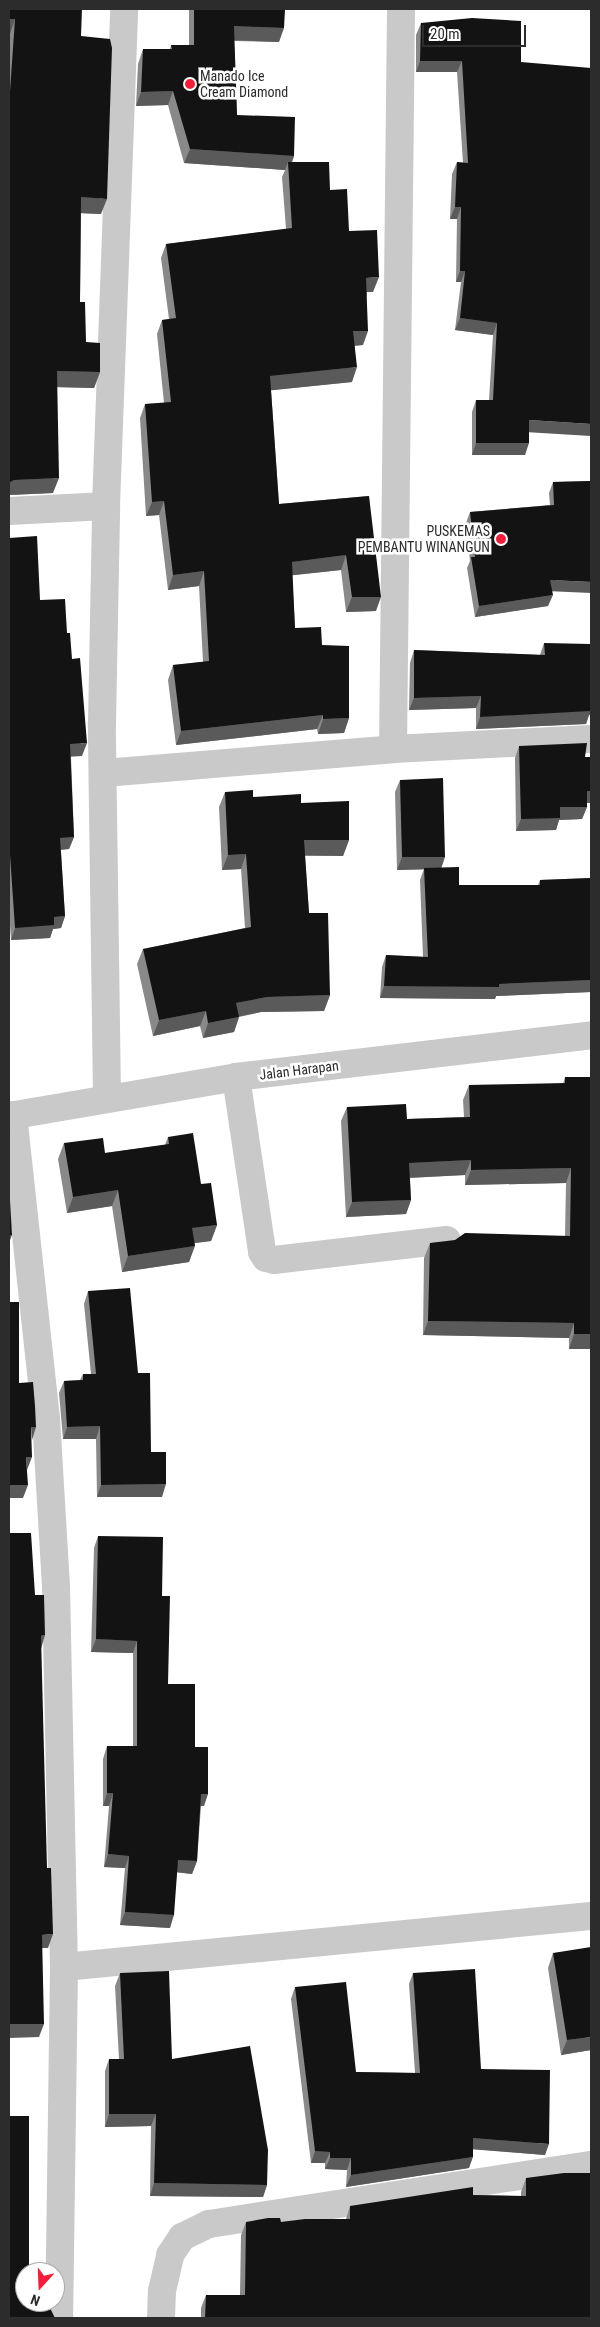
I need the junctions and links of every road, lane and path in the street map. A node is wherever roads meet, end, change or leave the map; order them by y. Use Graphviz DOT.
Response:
graph roads {
  1 [pos="124,9"];
  2 [pos="401,9"];
  3 [pos="106,506"];
  4 [pos="9,511"];
  5 [pos="591,739"];
  6 [pos="393,749"];
  7 [pos="104,773"];
  8 [pos="591,1035"];
  9 [pos="236,1077"];
  10 [pos="107,1097"];
  11 [pos="11,1115"];
  12 [pos="447,1240"];
  13 [pos="591,1916"];
  14 [pos="64,1967"];
  15 [pos="591,2165"];
  16 [pos="59,2318"];
  17 [pos="161,2318"];
  1 -- 3 [label="street"];
  2 -- 6 [label="street"];
  3 -- 4 [label="street"];
  3 -- 7 [label="street"];
  5 -- 6 [label="street"];
  6 -- 7 [label="street"];
  7 -- 10 [label="street"];
  8 -- 9 [label="street, Jalan Harapan"];
  9 -- 10 [label="street, Jalan Harapan"];
  9 -- 12 [label="street"];
  10 -- 11 [label="street, Jalan Harapan"];
  11 -- 14 [label="street"];
  13 -- 14 [label="street"];
  14 -- 16 [label="street"];
  15 -- 17 [label="street"];
}
